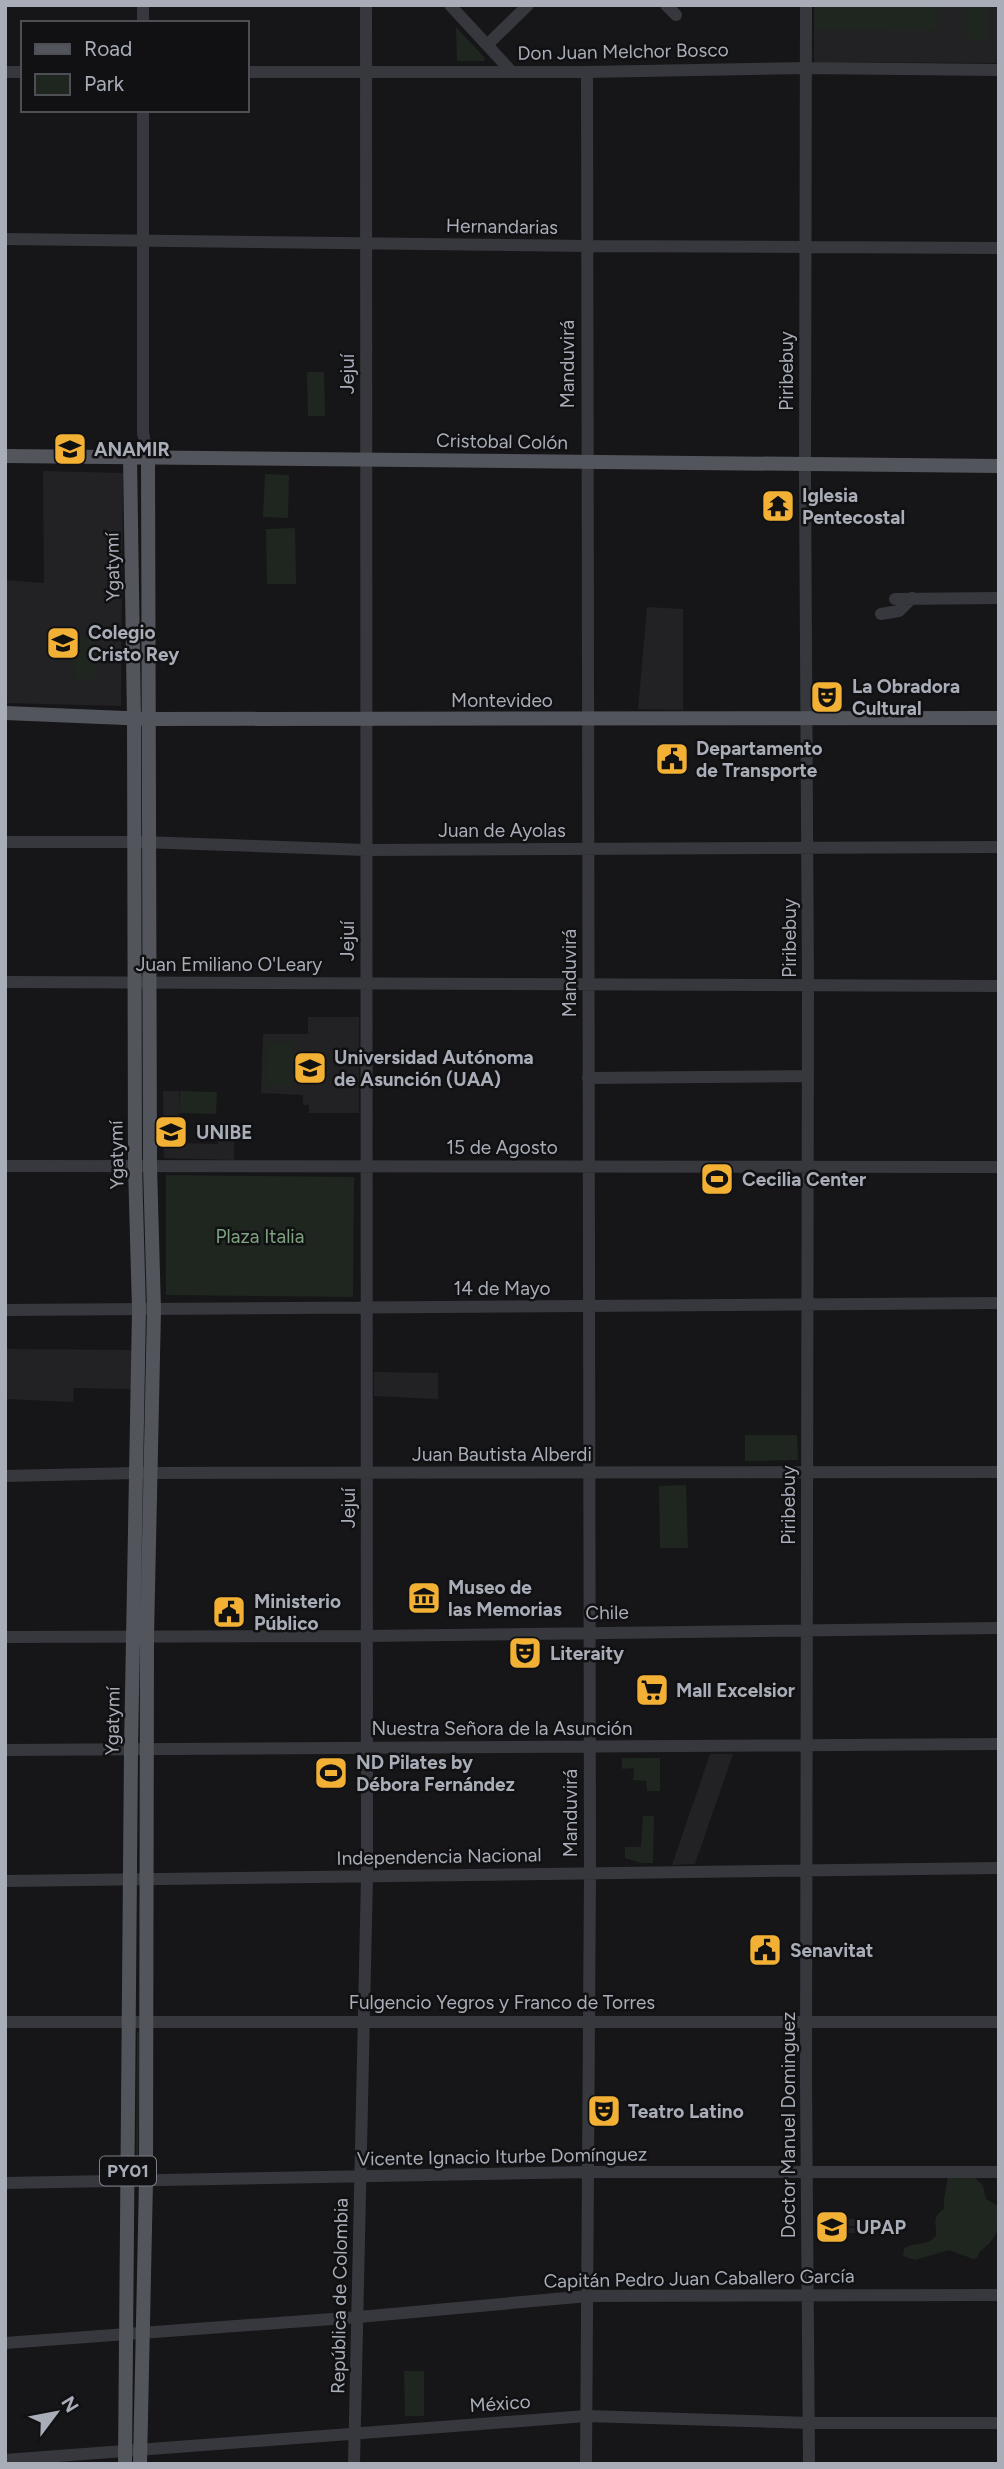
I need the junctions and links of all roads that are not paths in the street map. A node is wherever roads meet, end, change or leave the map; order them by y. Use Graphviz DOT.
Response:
graph roads {
  1 [pos="366,5"];
  2 [pos="450,5"];
  3 [pos="528,5"];
  4 [pos="666,5"];
  5 [pos="806,5"];
  6 [pos="676,15"];
  7 [pos="487,45"];
  8 [pos="805,68"];
  9 [pos="999,70"];
  10 [pos="511,71"];
  11 [pos="248,72"];
  12 [pos="366,72"];
  13 [pos="587,72"];
  14 [pos="143,112"];
  15 [pos="5,239"];
  16 [pos="143,242"];
  17 [pos="366,244"];
  18 [pos="586,246"];
  19 [pos="805,246"];
  20 [pos="999,248"];
  21 [pos="143,433"];
  22 [pos="5,456"];
  23 [pos="130,457"];
  24 [pos="148,457"];
  25 [pos="366,458"];
  26 [pos="587,462"];
  27 [pos="805,464"];
  28 [pos="999,466"];
  29 [pos="912,598"];
  30 [pos="999,598"];
  31 [pos="895,599"];
  32 [pos="881,614"];
  33 [pos="5,713"];
  34 [pos="806,718"];
  35 [pos="999,718"];
  36 [pos="141,719"];
  37 [pos="366,719"];
  38 [pos="588,719"];
  39 [pos="5,842"];
  40 [pos="142,842"];
  41 [pos="999,847"];
  42 [pos="807,848"];
  43 [pos="588,849"];
  44 [pos="366,850"];
  45 [pos="5,982"];
  46 [pos="142,982"];
  47 [pos="367,984"];
  48 [pos="588,986"];
  49 [pos="999,986"];
  50 [pos="808,987"];
  51 [pos="808,1076"];
  52 [pos="588,1078"];
  53 [pos="5,1166"];
  54 [pos="143,1166"];
  55 [pos="367,1166"];
  56 [pos="588,1166"];
  57 [pos="808,1166"];
  58 [pos="999,1167"];
  59 [pos="999,1303"];
  60 [pos="807,1305"];
  61 [pos="589,1306"];
  62 [pos="367,1308"];
  63 [pos="5,1310"];
  64 [pos="139,1310"];
  65 [pos="154,1310"];
  66 [pos="807,1472"];
  67 [pos="999,1472"];
  68 [pos="136,1473"];
  69 [pos="151,1473"];
  70 [pos="367,1473"];
  71 [pos="589,1473"];
  72 [pos="5,1476"];
  73 [pos="999,1628"];
  74 [pos="806,1629"];
  75 [pos="589,1632"];
  76 [pos="140,1636"];
  77 [pos="367,1636"];
  78 [pos="5,1637"];
  79 [pos="999,1744"];
  80 [pos="806,1745"];
  81 [pos="589,1746"];
  82 [pos="367,1748"];
  83 [pos="5,1750"];
  84 [pos="131,1750"];
  85 [pos="148,1750"];
  86 [pos="999,1868"];
  87 [pos="806,1871"];
  88 [pos="590,1873"];
  89 [pos="367,1877"];
  90 [pos="131,1879"];
  91 [pos="146,1879"];
  92 [pos="5,1881"];
  93 [pos="129,2021"];
  94 [pos="146,2021"];
  95 [pos="588,2021"];
  96 [pos="5,2022"];
  97 [pos="365,2022"];
  98 [pos="807,2022"];
  99 [pos="999,2022"];
  100 [pos="587,2172"];
  101 [pos="807,2172"];
  102 [pos="999,2172"];
  103 [pos="362,2178"];
  104 [pos="128,2181"];
  105 [pos="146,2181"];
  106 [pos="5,2183"];
  107 [pos="808,2294"];
  108 [pos="999,2295"];
  109 [pos="588,2296"];
  110 [pos="359,2317"];
  111 [pos="143,2333"];
  112 [pos="126,2334"];
  113 [pos="5,2343"];
  114 [pos="586,2416"];
  115 [pos="809,2423"];
  116 [pos="999,2423"];
  117 [pos="355,2433"];
  118 [pos="133,2457"];
  119 [pos="5,2460"];
  120 [pos="354,2464"];
  121 [pos="586,2464"];
  122 [pos="809,2464"];
  1 -- 12 [label="street, Jejuí"];
  2 -- 7 [label="street"];
  3 -- 7 [label="street"];
  4 -- 6 [label="street"];
  5 -- 8 [label="street, Piribebuy"];
  7 -- 10 [label="street"];
  8 -- 9 [label="street, Don Juan Melchor Bosco"];
  8 -- 13 [label="street, Don Juan Melchor Bosco"];
  8 -- 19 [label="street, Piribebuy"];
  10 -- 12 [label="street, Don Juan Melchor Bosco"];
  10 -- 13 [label="street, Don Juan Melchor Bosco"];
  11 -- 12 [label="street, Don Juan Melchor Bosco"];
  12 -- 17 [label="street, Jejuí"];
  13 -- 18 [label="street, Manduvirá"];
  14 -- 16 [label="street, Ygatymí"];
  15 -- 16 [label="street, Hernandarias"];
  16 -- 17 [label="street, Hernandarias"];
  16 -- 21 [label="street, Ygatymí"];
  17 -- 18 [label="street, Hernandarias"];
  17 -- 25 [label="street, Jejuí"];
  18 -- 19 [label="street, Hernandarias"];
  18 -- 26 [label="street, Manduvirá"];
  19 -- 20 [label="street, Hernandarias"];
  19 -- 27 [label="street, Piribebuy"];
  21 -- 23 [label="street, Ygatymí"];
  21 -- 24 [label="street, Ygatymí"];
  22 -- 23 [label="main road, Cristobal Colón"];
  23 -- 24 [label="main road, Cristobal Colón"];
  23 -- 36 [label="main road, Ygatymí"];
  24 -- 25 [label="main road, Cristobal Colón"];
  24 -- 36 [label="main road, Ygatymí"];
  25 -- 26 [label="main road, Cristobal Colón"];
  25 -- 37 [label="street, Jejuí"];
  26 -- 27 [label="main road, Cristobal Colón"];
  26 -- 38 [label="street, Manduvirá"];
  27 -- 28 [label="main road, Cristobal Colón"];
  27 -- 34 [label="street, Piribebuy"];
  29 -- 30 [label="street"];
  29 -- 31 [label="street"];
  29 -- 32 [label="street"];
  33 -- 36 [label="main road, Montevideo"];
  34 -- 35 [label="main road, Montevideo"];
  34 -- 38 [label="main road, Montevideo"];
  34 -- 42 [label="street, Piribebuy"];
  36 -- 37 [label="main road, Montevideo"];
  36 -- 40 [label="main road, Ygatymí"];
  37 -- 38 [label="main road, Montevideo"];
  37 -- 44 [label="street, Jejuí"];
  38 -- 43 [label="street, Manduvirá"];
  39 -- 40 [label="street, Juan de Ayolas"];
  40 -- 44 [label="street, Juan de Ayolas"];
  40 -- 46 [label="main road, Ygatymí"];
  41 -- 42 [label="street, Juan de Ayolas"];
  42 -- 43 [label="street, Juan de Ayolas"];
  42 -- 50 [label="street, Piribebuy"];
  43 -- 44 [label="street, Juan de Ayolas"];
  43 -- 48 [label="street, Manduvirá"];
  44 -- 47 [label="street, Jejuí"];
  45 -- 46 [label="street, Juan Emiliano O'Leary"];
  46 -- 47 [label="street, Juan Emiliano O'Leary"];
  46 -- 54 [label="main road, Ygatymí"];
  47 -- 48 [label="street, Juan Emiliano O'Leary"];
  47 -- 55 [label="street, Jejuí"];
  48 -- 50 [label="street, Juan Emiliano O'Leary"];
  48 -- 52 [label="street, Manduvirá"];
  49 -- 50 [label="street, Juan Emiliano O'Leary"];
  50 -- 51 [label="street, Piribebuy"];
  51 -- 52 [label="street"];
  51 -- 57 [label="street, Piribebuy"];
  52 -- 56 [label="street, Manduvirá"];
  53 -- 54 [label="street, 15 de Agosto"];
  54 -- 55 [label="street, 15 de Agosto"];
  54 -- 64 [label="main road, Ygatymí"];
  54 -- 65 [label="main road, Ygatymí"];
  55 -- 56 [label="street, 15 de Agosto"];
  55 -- 62 [label="street, Jejuí"];
  56 -- 57 [label="street, 15 de Agosto"];
  56 -- 61 [label="street, Manduvirá"];
  57 -- 58 [label="street, 15 de Agosto"];
  57 -- 60 [label="street, Piribebuy"];
  59 -- 60 [label="street, 14 de Mayo"];
  60 -- 61 [label="street, 14 de Mayo"];
  60 -- 66 [label="street, Piribebuy"];
  61 -- 62 [label="street, 14 de Mayo"];
  61 -- 71 [label="street, Manduvirá"];
  62 -- 65 [label="street, 14 de Mayo"];
  62 -- 70 [label="street, Jejuí"];
  63 -- 64 [label="street, 14 de Mayo"];
  64 -- 65 [label="street, 14 de Mayo"];
  64 -- 68 [label="main road, Ygatymí"];
  65 -- 69 [label="main road, Ygatymí"];
  66 -- 67 [label="street, Juan Bautista Alberdi"];
  66 -- 71 [label="street, Juan Bautista Alberdi"];
  66 -- 74 [label="street, Piribebuy"];
  68 -- 69 [label="street, Juan Bautista Alberdi"];
  68 -- 72 [label="street, Juan Bautista Alberdi"];
  68 -- 76 [label="main road, Ygatymí"];
  69 -- 70 [label="street, Juan Bautista Alberdi"];
  69 -- 76 [label="main road, Ygatymí"];
  70 -- 71 [label="street, Juan Bautista Alberdi"];
  70 -- 77 [label="street, Jejuí"];
  71 -- 75 [label="street, Manduvirá"];
  73 -- 74 [label="street, Chile"];
  74 -- 75 [label="street, Chile"];
  74 -- 80 [label="street, Piribebuy"];
  75 -- 77 [label="street, Chile"];
  75 -- 81 [label="street, Manduvirá"];
  76 -- 77 [label="street, Chile"];
  76 -- 78 [label="street, Chile"];
  76 -- 84 [label="main road, Ygatymí"];
  76 -- 85 [label="main road, Ygatymí"];
  77 -- 82 [label="street, Jejuí"];
  79 -- 80 [label="street, Nuestra Señora de la Asunción"];
  80 -- 81 [label="street, Nuestra Señora de la Asunción"];
  80 -- 87 [label="street, Piribebuy"];
  81 -- 82 [label="street, Nuestra Señora de la Asunción"];
  81 -- 88 [label="street, Manduvirá"];
  82 -- 85 [label="street, Nuestra Señora de la Asunción"];
  82 -- 89 [label="street, Jejuí"];
  83 -- 84 [label="street, Nuestra Señora de la Asunción"];
  84 -- 85 [label="street, Nuestra Señora de la Asunción"];
  84 -- 90 [label="main road, Ygatymí / PY01"];
  85 -- 91 [label="main road, Ygatymí"];
  86 -- 87 [label="street, Independencia Nacional"];
  87 -- 88 [label="street, Independencia Nacional"];
  87 -- 98 [label="street, Doctor Manuel Dominguez"];
  88 -- 89 [label="street, Independencia Nacional"];
  88 -- 95 [label="street, Manduvirá"];
  89 -- 91 [label="street, Independencia Nacional"];
  89 -- 97 [label="street, República de Colombia"];
  90 -- 91 [label="street, Independencia Nacional"];
  90 -- 92 [label="street, Independencia Nacional"];
  90 -- 93 [label="main road, PY01"];
  91 -- 94 [label="main road, PY01"];
  93 -- 94 [label="street, Fulgencio Yegros y Franco de Torres"];
  93 -- 96 [label="street, Fulgencio Yegros y Franco de Torres"];
  93 -- 104 [label="main road, PY01"];
  94 -- 97 [label="street, Fulgencio Yegros y Franco de Torres"];
  94 -- 105 [label="main road, PY01"];
  95 -- 97 [label="street, Fulgencio Yegros y Franco de Torres"];
  95 -- 98 [label="street, Fulgencio Yegros y Franco de Torres"];
  95 -- 100 [label="street, Manduvirá"];
  97 -- 103 [label="street, República de Colombia"];
  98 -- 99 [label="street, Fulgencio Yegros y Franco de Torres"];
  98 -- 101 [label="street, Doctor Manuel Dominguez"];
  100 -- 101 [label="street, Vicente Ignacio Iturbe Domínguez"];
  100 -- 103 [label="street, Vicente Ignacio Iturbe Domínguez"];
  100 -- 109 [label="street, Manduvirá"];
  101 -- 102 [label="street, Vicente Ignacio Iturbe Domínguez"];
  101 -- 107 [label="street, Doctor Manuel Dominguez"];
  103 -- 105 [label="street, Vicente Ignacio Iturbe Domínguez"];
  103 -- 110 [label="street, República de Colombia"];
  104 -- 105 [label="street, Vicente Ignacio Iturbe Domínguez"];
  104 -- 106 [label="street, Vicente Ignacio Iturbe Domínguez"];
  104 -- 112 [label="main road, PY01"];
  105 -- 111 [label="main road, PY01"];
  107 -- 108 [label="street, Capitán Pedro Juan Caballero García"];
  107 -- 109 [label="street, Capitán Pedro Juan Caballero García"];
  107 -- 115 [label="street, Doctor Manuel Dominguez"];
  109 -- 110 [label="street, Capitán Pedro Juan Caballero García"];
  109 -- 114 [label="street, Manduvirá"];
  110 -- 111 [label="street, Capitán Pedro Juan Caballero García"];
  110 -- 117 [label="street, República de Colombia"];
  111 -- 112 [label="street, Capitán Pedro Juan Caballero García"];
  111 -- 118 [label="main road, PY01"];
  112 -- 113 [label="street, Capitán Pedro Juan Caballero García"];
  112 -- 118 [label="main road, PY01"];
  114 -- 115 [label="street, México"];
  114 -- 117 [label="street, México"];
  114 -- 121 [label="street, Manduvirá"];
  115 -- 116 [label="street, México"];
  115 -- 122 [label="street, Doctor Manuel Dominguez"];
  117 -- 118 [label="street, México"];
  117 -- 120 [label="street, República de Colombia"];
  118 -- 119 [label="street, México"];
}
